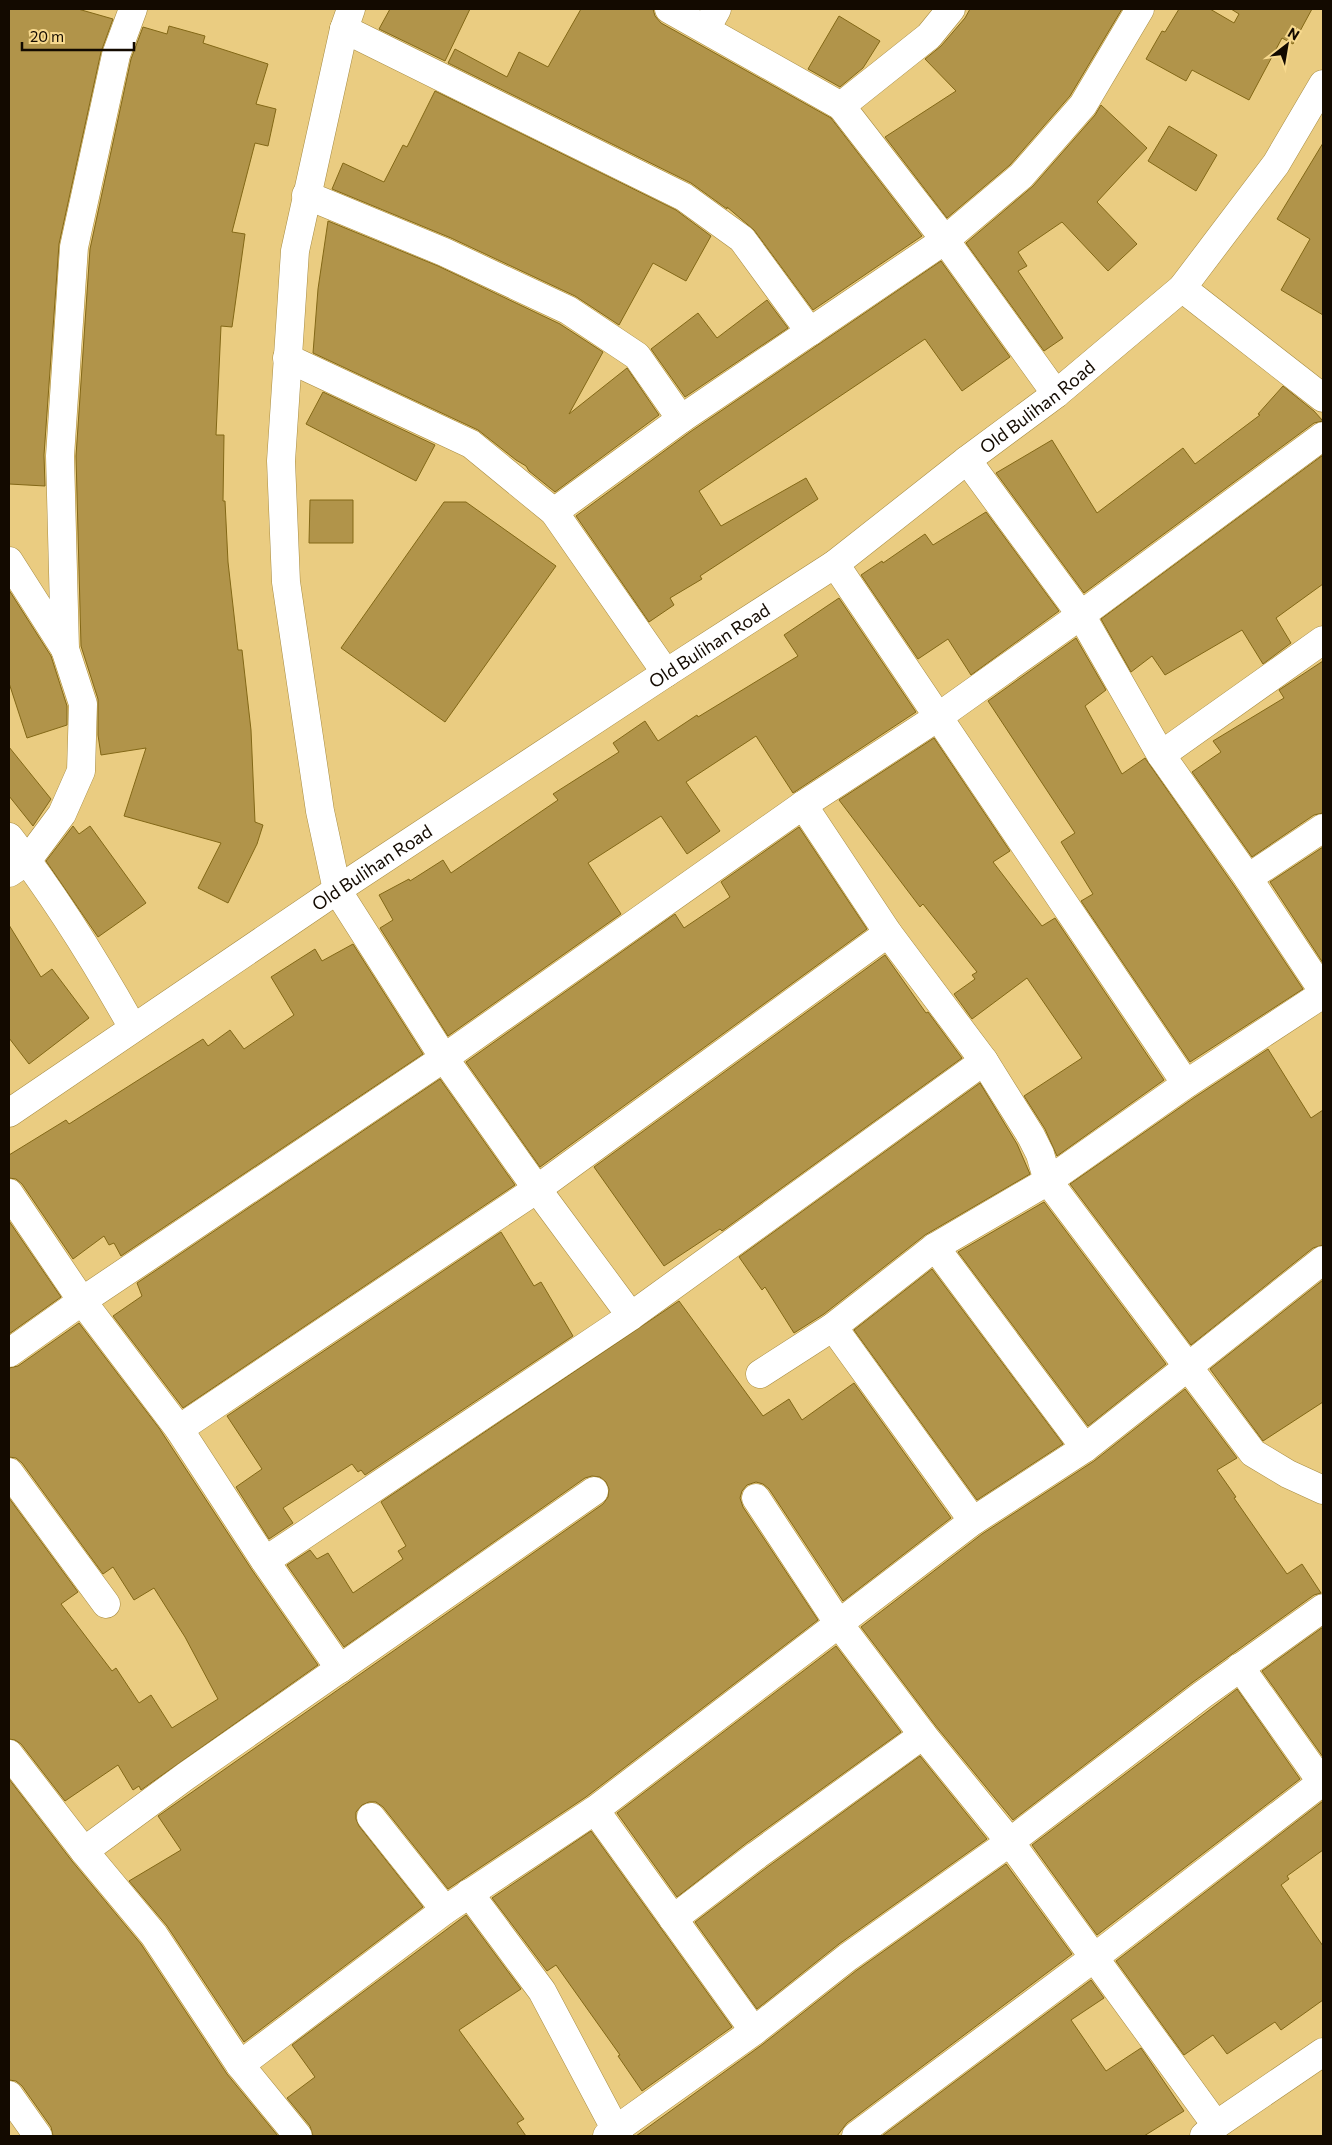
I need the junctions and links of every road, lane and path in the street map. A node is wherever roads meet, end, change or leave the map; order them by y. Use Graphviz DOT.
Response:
graph roads {
  1 [pos="134,9"];
  2 [pos="669,9"];
  3 [pos="951,9"];
  4 [pos="1140,9"];
  5 [pos="348,19"];
  6 [pos="711,19"];
  7 [pos="1323,84"];
  8 [pos="841,106"];
  9 [pos="306,195"];
  10 [pos="945,240"];
  11 [pos="1182,288"];
  12 [pos="810,332"];
  13 [pos="287,358"];
  14 [pos="1056,394"];
  15 [pos="1323,398"];
  16 [pos="681,419"];
  17 [pos="1323,436"];
  18 [pos="967,460"];
  19 [pos="554,512"];
  20 [pos="9,561"];
  21 [pos="836,564"];
  22 [pos="1080,615"];
  23 [pos="1323,640"];
  24 [pos="65,649"];
  25 [pos="666,673"];
  26 [pos="938,717"];
  27 [pos="1161,755"];
  28 [pos="803,805"];
  29 [pos="1323,828"];
  30 [pos="9,838"];
  31 [pos="18,867"];
  32 [pos="1248,878"];
  33 [pos="337,890"];
  34 [pos="888,933"];
  35 [pos="1323,992"];
  36 [pos="133,1028"];
  37 [pos="444,1058"];
  38 [pos="984,1061"];
  39 [pos="1186,1084"];
  40 [pos="9,1113"];
  41 [pos="1048,1181"];
  42 [pos="536,1189"];
  43 [pos="9,1193"];
  44 [pos="935,1247"];
  45 [pos="1323,1260"];
  46 [pos="82,1301"];
  47 [pos="631,1316"];
  48 [pos="833,1326"];
  49 [pos="9,1353"];
  50 [pos="1189,1367"];
  51 [pos="760,1374"];
  52 [pos="179,1429"];
  53 [pos="1085,1448"];
  54 [pos="9,1472"];
  55 [pos="1323,1490"];
  56 [pos="594,1491"];
  57 [pos="756,1498"];
  58 [pos="973,1521"];
  59 [pos="264,1561"];
  60 [pos="106,1604"];
  61 [pos="1323,1608"];
  62 [pos="839,1624"];
  63 [pos="1240,1667"];
  64 [pos="340,1670"];
  65 [pos="923,1735"];
  66 [pos="9,1754"];
  67 [pos="1323,1783"];
  68 [pos="595,1810"];
  69 [pos="371,1817"];
  70 [pos="1010,1842"];
  71 [pos="84,1851"];
  72 [pos="469,1894"];
  73 [pos="445,1910"];
  74 [pos="673,1919"];
  75 [pos="1096,1957"];
  76 [pos="754,2031"];
  77 [pos="1323,2052"];
  78 [pos="240,2066"];
  79 [pos="9,2095"];
  80 [pos="1210,2131"];
  81 [pos="614,2134"];
  82 [pos="38,2136"];
  83 [pos="298,2136"];
  84 [pos="856,2136"];
  1 -- 24 [label="street"];
  2 -- 6 [label="street"];
  3 -- 8 [label="street"];
  4 -- 10 [label="street"];
  5 -- 9 [label="street"];
  5 -- 12 [label="street"];
  6 -- 8 [label="street"];
  7 -- 11 [label="street, Old Bulihan Road"];
  8 -- 10 [label="street"];
  9 -- 13 [label="street"];
  9 -- 16 [label="street"];
  10 -- 12 [label="street"];
  10 -- 14 [label="street"];
  11 -- 14 [label="street, Old Bulihan Road"];
  11 -- 15 [label="street"];
  12 -- 16 [label="street"];
  13 -- 19 [label="street"];
  13 -- 33 [label="street"];
  14 -- 18 [label="street, Old Bulihan Road"];
  16 -- 19 [label="street"];
  17 -- 22 [label="street"];
  18 -- 21 [label="street, Old Bulihan Road"];
  18 -- 22 [label="street"];
  19 -- 25 [label="street"];
  20 -- 24 [label="street"];
  21 -- 25 [label="street, Old Bulihan Road"];
  21 -- 26 [label="street"];
  22 -- 26 [label="street"];
  22 -- 27 [label="street"];
  23 -- 27 [label="street"];
  24 -- 31 [label="street"];
  25 -- 33 [label="street, Old Bulihan Road"];
  26 -- 28 [label="street"];
  26 -- 39 [label="street"];
  27 -- 32 [label="street"];
  28 -- 34 [label="street"];
  28 -- 37 [label="street"];
  29 -- 32 [label="street"];
  30 -- 31 [label="street"];
  31 -- 36 [label="street"];
  32 -- 35 [label="street"];
  33 -- 36 [label="street, Old Bulihan Road"];
  33 -- 37 [label="street"];
  34 -- 38 [label="street"];
  34 -- 42 [label="street"];
  35 -- 39 [label="street"];
  36 -- 40 [label="street, Old Bulihan Road"];
  37 -- 42 [label="street"];
  37 -- 46 [label="street"];
  38 -- 41 [label="street"];
  38 -- 47 [label="street"];
  39 -- 41 [label="street"];
  41 -- 44 [label="street"];
  41 -- 50 [label="street"];
  42 -- 47 [label="street"];
  42 -- 52 [label="street"];
  43 -- 46 [label="street"];
  44 -- 48 [label="street"];
  44 -- 53 [label="street"];
  45 -- 50 [label="street"];
  46 -- 49 [label="street"];
  46 -- 52 [label="street"];
  47 -- 59 [label="street"];
  48 -- 51 [label="street"];
  48 -- 58 [label="street"];
  50 -- 53 [label="street"];
  50 -- 55 [label="street"];
  52 -- 59 [label="street"];
  53 -- 58 [label="street"];
  54 -- 60 [label="street"];
  56 -- 64 [label="street"];
  57 -- 62 [label="street"];
  58 -- 62 [label="street"];
  59 -- 64 [label="street"];
  61 -- 63 [label="street"];
  62 -- 65 [label="street"];
  62 -- 68 [label="street"];
  63 -- 67 [label="street"];
  63 -- 70 [label="street"];
  64 -- 71 [label="street"];
  65 -- 70 [label="street"];
  65 -- 74 [label="street"];
  66 -- 71 [label="street"];
  67 -- 75 [label="street"];
  68 -- 72 [label="street"];
  68 -- 74 [label="street"];
  69 -- 73 [label="street"];
  70 -- 75 [label="street"];
  70 -- 76 [label="street"];
  71 -- 78 [label="street"];
  72 -- 73 [label="street"];
  72 -- 81 [label="street"];
  73 -- 78 [label="street"];
  74 -- 76 [label="street"];
  75 -- 80 [label="street"];
  75 -- 84 [label="street"];
  76 -- 81 [label="street"];
  77 -- 80 [label="street"];
  78 -- 83 [label="street"];
  79 -- 82 [label="street"];
}
